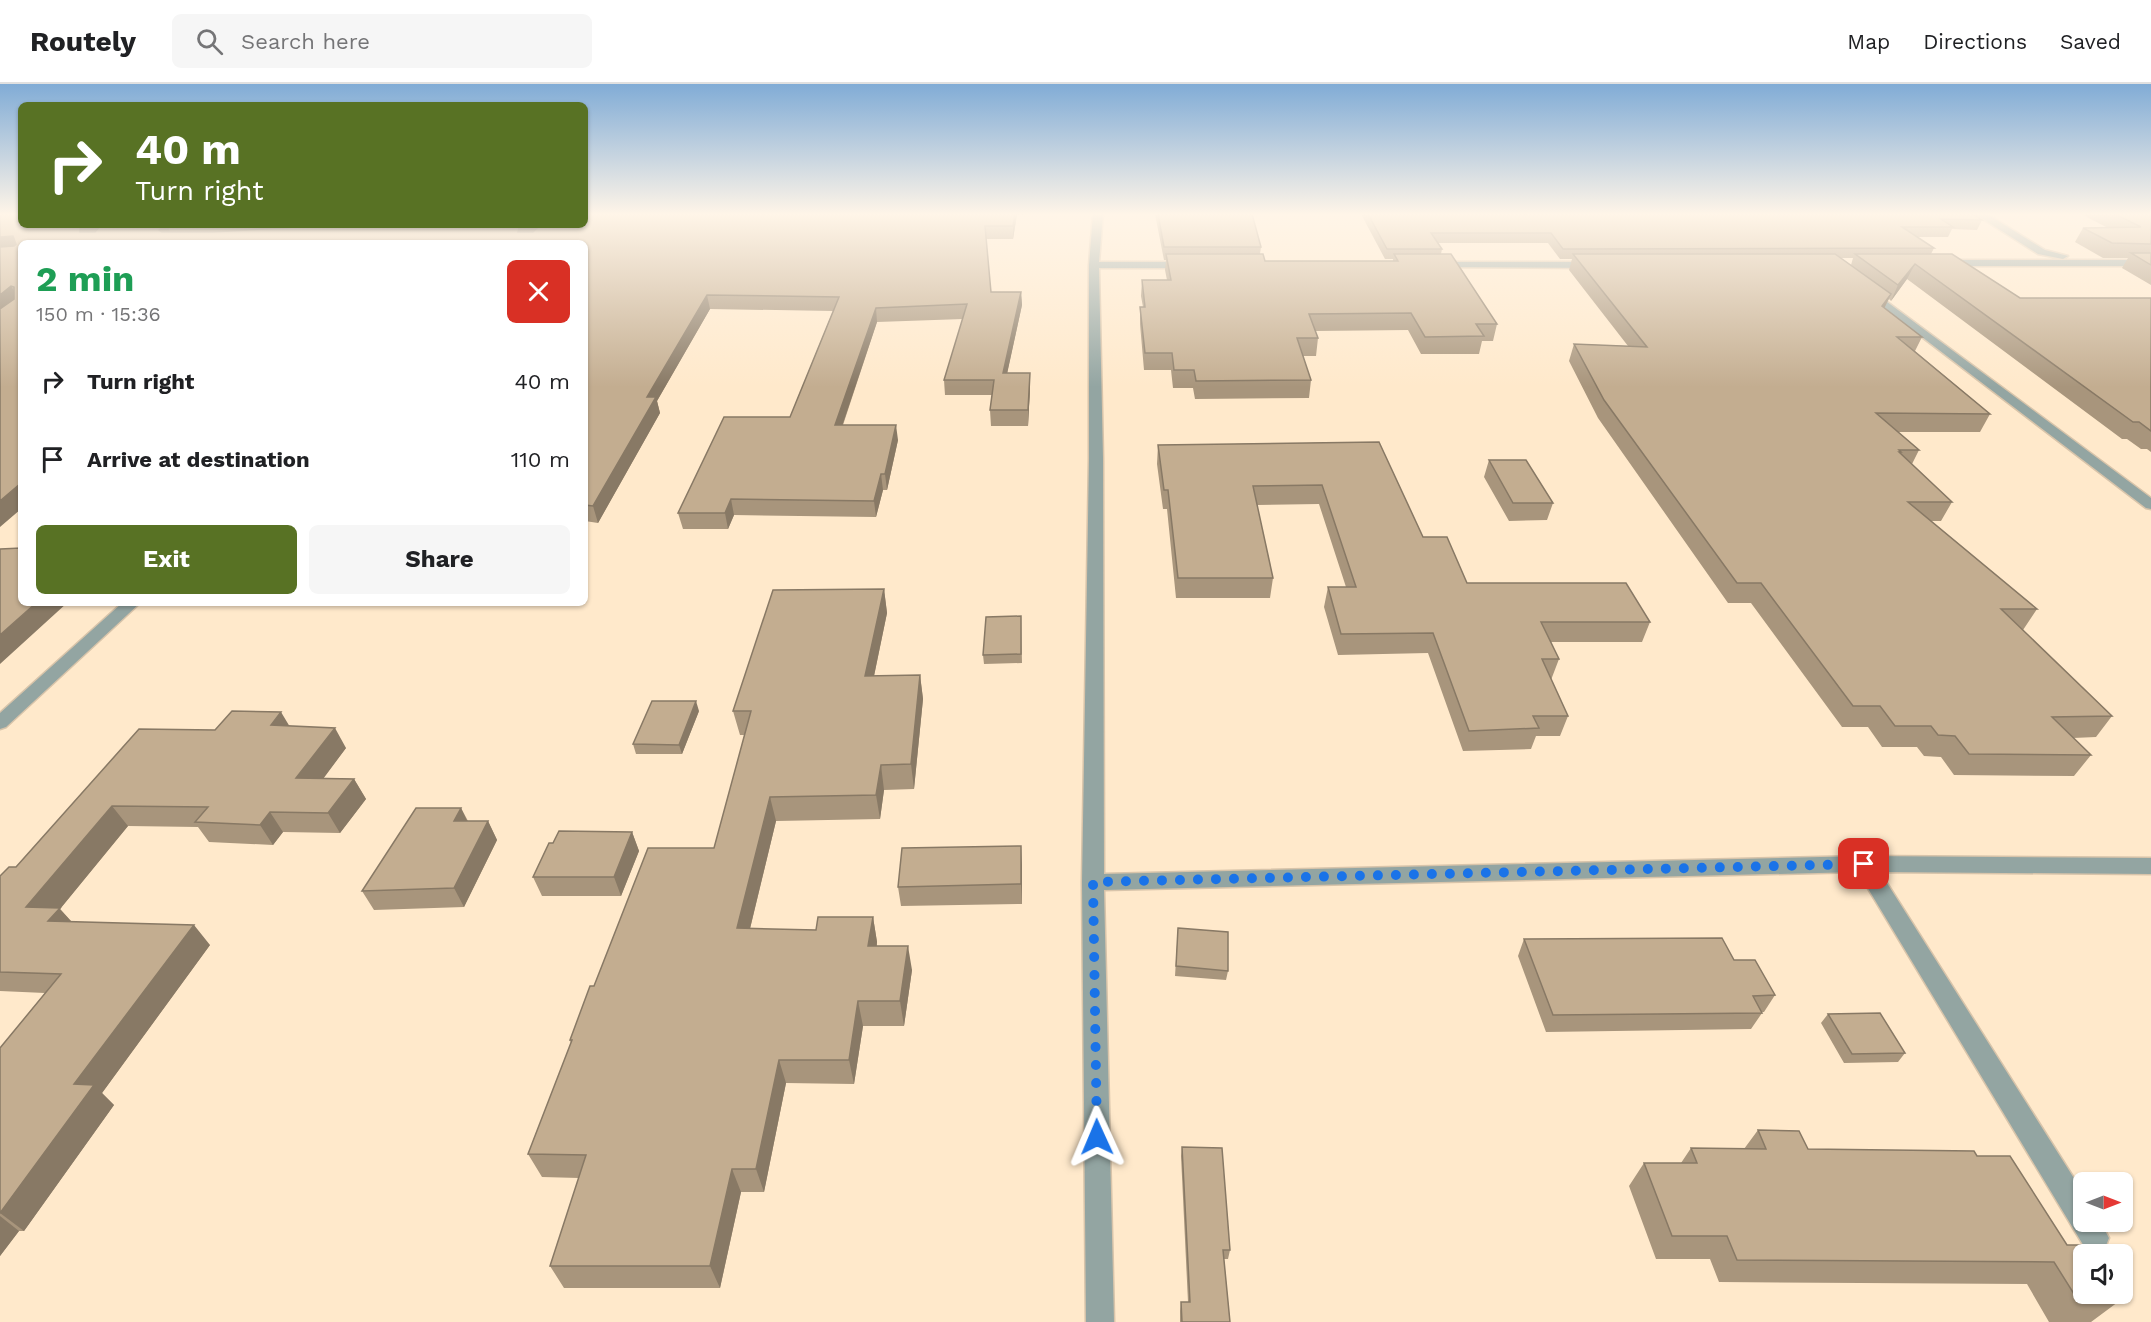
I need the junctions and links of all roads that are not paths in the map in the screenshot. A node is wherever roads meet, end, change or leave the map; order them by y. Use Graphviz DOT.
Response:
graph roads {
  1 [pos="1094,272"];
  2 [pos="1860,285"];
  3 [pos="2151,505"];
  4 [pos="129,606"];
  5 [pos="0,723"];
  6 [pos="1864,864"];
  7 [pos="2151,866"];
  8 [pos="1093,882"];
  9 [pos="2073,1202"];
  10 [pos="1100,1322"];
  1 -- 8 [label="street"];
  2 -- 3 [label="street"];
  4 -- 5 [label="street"];
  6 -- 7 [label="street"];
  6 -- 8 [label="street"];
  6 -- 9 [label="street"];
  8 -- 10 [label="street"];
}
